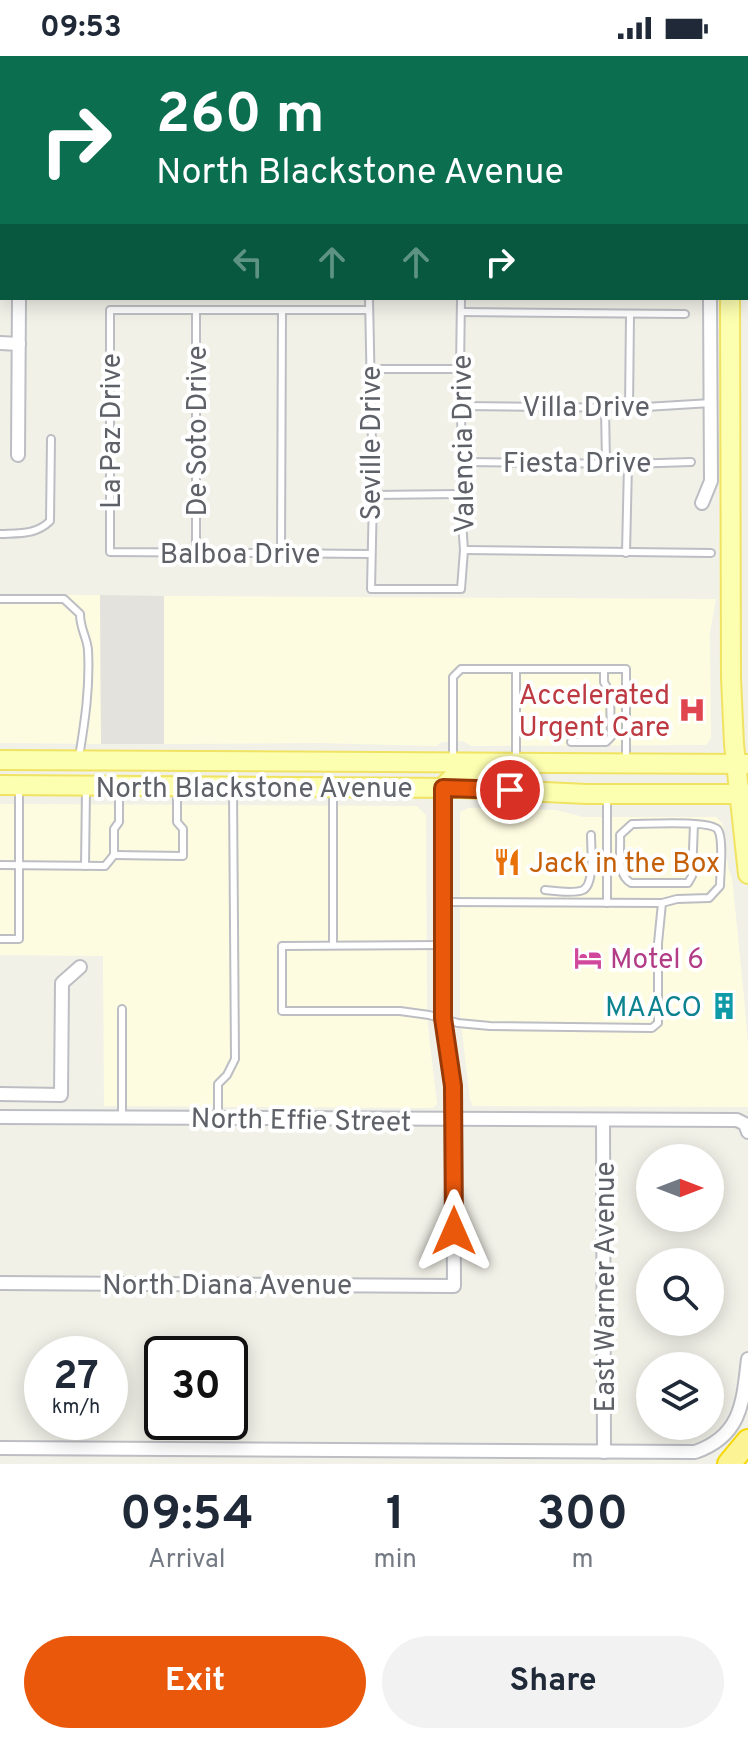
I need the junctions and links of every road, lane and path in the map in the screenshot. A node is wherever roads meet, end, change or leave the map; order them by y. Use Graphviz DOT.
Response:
graph roads {
  1 [pos="19,300"];
  2 [pos="369,300"];
  3 [pos="461,300"];
  4 [pos="710,300"];
  5 [pos="730,300"];
  6 [pos="196,310"];
  7 [pos="282,310"];
  8 [pos="368,310"];
  9 [pos="462,312"];
  10 [pos="685,314"];
  11 [pos="630,315"];
  12 [pos="0,343"];
  13 [pos="19,344"];
  14 [pos="370,369"];
  15 [pos="460,369"];
  16 [pos="711,403"];
  17 [pos="462,406"];
  18 [pos="605,408"];
  19 [pos="629,408"];
  20 [pos="51,439"];
  21 [pos="18,455"];
  22 [pos="462,462"];
  23 [pos="691,462"];
  24 [pos="606,463"];
  25 [pos="628,464"];
  26 [pos="460,494"];
  27 [pos="373,495"];
  28 [pos="702,503"];
  29 [pos="0,534"];
  30 [pos="464,550"];
  31 [pos="110,552"];
  32 [pos="196,553"];
  33 [pos="281,553"];
  34 [pos="626,553"];
  35 [pos="711,553"];
  36 [pos="370,554"];
  37 [pos="371,589"];
  38 [pos="0,599"];
  39 [pos="516,669"];
  40 [pos="604,669"];
  41 [pos="571,742"];
  42 [pos="0,760"];
  43 [pos="78,761"];
  44 [pos="453,763"];
  45 [pos="516,763"];
  46 [pos="626,763"];
  47 [pos="742,779"];
  48 [pos="0,785"];
  49 [pos="19,785"];
  50 [pos="86,785"];
  51 [pos="119,786"];
  52 [pos="177,786"];
  53 [pos="233,787"];
  54 [pos="334,787"];
  55 [pos="443,788"];
  56 [pos="607,794"];
  57 [pos="694,824"];
  58 [pos="591,835"];
  59 [pos="114,855"];
  60 [pos="0,865"];
  61 [pos="19,865"];
  62 [pos="85,866"];
  63 [pos="748,874"];
  64 [pos="545,890"];
  65 [pos="443,902"];
  66 [pos="607,903"];
  67 [pos="662,903"];
  68 [pos="0,939"];
  69 [pos="333,945"];
  70 [pos="442,945"];
  71 [pos="80,967"];
  72 [pos="122,1009"];
  73 [pos="443,1018"];
  74 [pos="0,1094"];
  75 [pos="0,1117"];
  76 [pos="122,1118"];
  77 [pos="218,1118"];
  78 [pos="453,1121"];
  79 [pos="603,1121"];
  80 [pos="747,1128"];
  81 [pos="0,1283"];
  82 [pos="748,1359"];
  83 [pos="748,1441"];
  84 [pos="0,1448"];
  85 [pos="604,1452"];
  86 [pos="729,1464"];
  1 -- 13 [label="street"];
  2 -- 8 [label="lane, Seville Drive"];
  3 -- 9 [label="lane, Valencia Drive"];
  4 -- 16 [label="street"];
  5 -- 47 [label="main road"];
  6 -- 7 [label="lane"];
  6 -- 31 [label="lane, La Paz Drive"];
  6 -- 32 [label="lane, De Soto Drive"];
  7 -- 8 [label="lane"];
  7 -- 33 [label="lane"];
  8 -- 14 [label="lane, Seville Drive"];
  9 -- 11 [label="lane"];
  9 -- 15 [label="lane, Valencia Drive"];
  10 -- 11 [label="lane"];
  11 -- 19 [label="lane"];
  12 -- 13 [label="street"];
  13 -- 21 [label="street"];
  14 -- 15 [label="lane"];
  14 -- 27 [label="lane, Seville Drive"];
  15 -- 17 [label="lane, Valencia Drive"];
  16 -- 19 [label="lane, Villa Drive"];
  16 -- 28 [label="street"];
  17 -- 18 [label="lane, Villa Drive"];
  17 -- 22 [label="lane, Valencia Drive"];
  18 -- 19 [label="lane, Villa Drive"];
  18 -- 24 [label="lane"];
  20 -- 29 [label="lane"];
  22 -- 24 [label="lane, Fiesta Drive"];
  22 -- 26 [label="lane, Valencia Drive"];
  23 -- 25 [label="lane, Fiesta Drive"];
  24 -- 25 [label="lane, Fiesta Drive"];
  25 -- 34 [label="lane"];
  26 -- 27 [label="lane"];
  26 -- 30 [label="lane, Valencia Drive"];
  27 -- 36 [label="lane, Seville Drive"];
  30 -- 34 [label="lane"];
  30 -- 37 [label="lane, Valencia Drive"];
  31 -- 32 [label="lane, Balboa Drive"];
  32 -- 33 [label="lane, Balboa Drive"];
  33 -- 36 [label="lane, Balboa Drive"];
  34 -- 35 [label="lane"];
  36 -- 37 [label="lane, Seville Drive"];
  38 -- 43 [label="lane"];
  39 -- 40 [label="lane"];
  39 -- 44 [label="lane"];
  39 -- 45 [label="lane"];
  40 -- 41 [label="lane"];
  40 -- 46 [label="lane"];
  42 -- 43 [label="main road, North Blackstone Avenue"];
  43 -- 44 [label="main road, North Blackstone Avenue"];
  44 -- 45 [label="main road, North Blackstone Avenue"];
  44 -- 54 [label="main road"];
  45 -- 46 [label="main road, North Blackstone Avenue"];
  45 -- 55 [label="main road"];
  46 -- 47 [label="main road, North Blackstone Avenue"];
  47 -- 56 [label="main road, North Blackstone Avenue"];
  47 -- 63 [label="main road"];
  48 -- 49 [label="main road, North Blackstone Avenue"];
  49 -- 50 [label="main road, North Blackstone Avenue"];
  49 -- 61 [label="lane"];
  50 -- 51 [label="main road, North Blackstone Avenue"];
  50 -- 62 [label="lane"];
  51 -- 52 [label="main road, North Blackstone Avenue"];
  51 -- 59 [label="lane"];
  52 -- 53 [label="main road, North Blackstone Avenue"];
  52 -- 59 [label="lane"];
  53 -- 54 [label="main road, North Blackstone Avenue"];
  53 -- 77 [label="lane"];
  54 -- 55 [label="main road, North Blackstone Avenue"];
  54 -- 69 [label="lane"];
  55 -- 56 [label="main road, North Blackstone Avenue"];
  55 -- 65 [label="street"];
  56 -- 66 [label="lane"];
  57 -- 57 [label="lane"];
  57 -- 67 [label="lane"];
  58 -- 64 [label="lane"];
  59 -- 62 [label="lane"];
  60 -- 61 [label="lane"];
  61 -- 62 [label="lane"];
  61 -- 68 [label="lane"];
  65 -- 66 [label="lane"];
  65 -- 70 [label="street"];
  66 -- 67 [label="lane"];
  67 -- 73 [label="lane"];
  69 -- 70 [label="lane"];
  69 -- 73 [label="lane"];
  70 -- 73 [label="street"];
  71 -- 74 [label="street"];
  72 -- 76 [label="lane"];
  73 -- 78 [label="street"];
  75 -- 76 [label="street, North Effie Street"];
  76 -- 77 [label="street, North Effie Street"];
  77 -- 78 [label="street, North Effie Street"];
  78 -- 79 [label="street, North Effie Street"];
  78 -- 81 [label="street, North Diana Avenue"];
  79 -- 80 [label="street, North Effie Street"];
  79 -- 85 [label="street, East Warner Avenue"];
  82 -- 85 [label="street"];
  83 -- 86 [label="highway"];
  84 -- 85 [label="street"];
}
